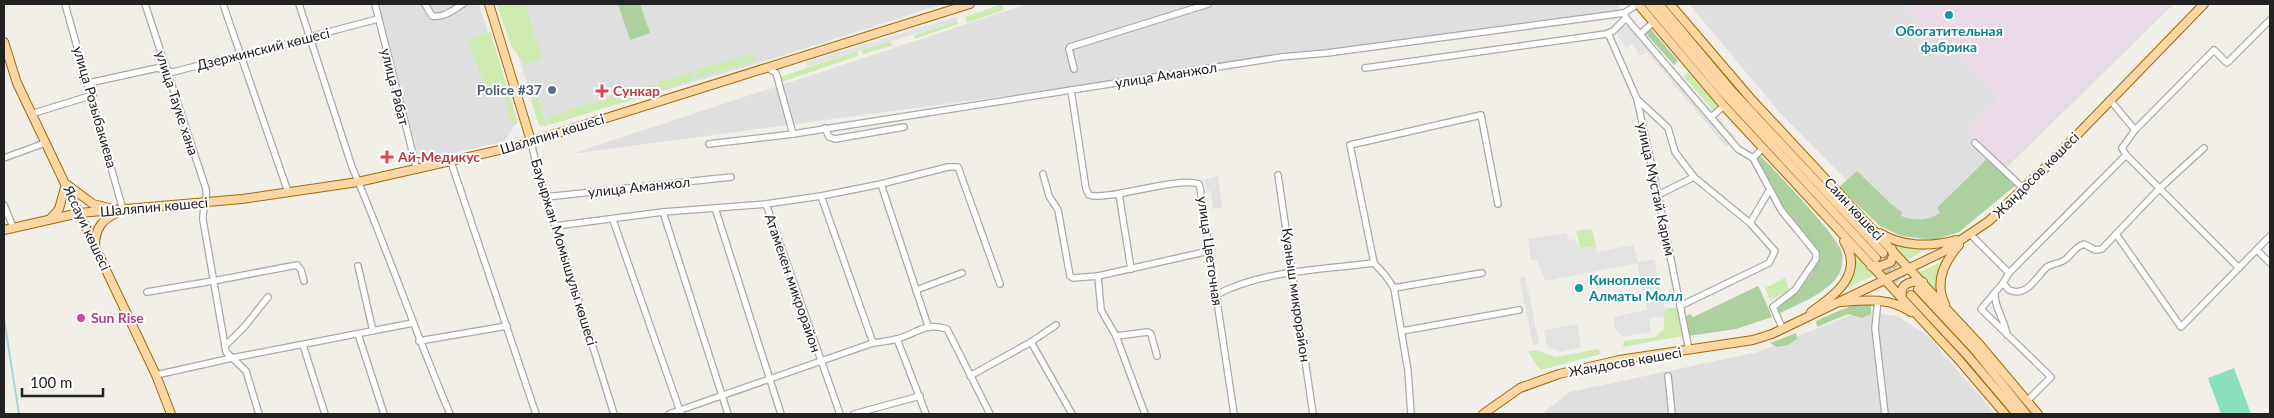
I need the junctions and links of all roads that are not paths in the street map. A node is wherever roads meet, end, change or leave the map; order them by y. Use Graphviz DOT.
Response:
graph roads {
  1 [pos="65,4"];
  2 [pos="145,4"];
  3 [pos="222,4"];
  4 [pos="298,4"];
  5 [pos="375,4"];
  6 [pos="425,4"];
  7 [pos="463,4"];
  8 [pos="489,4"];
  9 [pos="970,4"];
  10 [pos="1208,4"];
  11 [pos="1638,4"];
  12 [pos="1643,4"];
  13 [pos="1649,4"];
  14 [pos="1659,4"];
  15 [pos="2204,4"];
  16 [pos="1673,5"];
  17 [pos="1625,15"];
  18 [pos="378,19"];
  19 [pos="1652,20"];
  20 [pos="2270,20"];
  21 [pos="1608,33"];
  22 [pos="1640,34"];
  23 [pos="309,37"];
  24 [pos="4,42"];
  25 [pos="239,55"];
  26 [pos="1718,61"];
  27 [pos="1690,67"];
  28 [pos="768,68"];
  29 [pos="1365,68"];
  30 [pos="1074,69"];
  31 [pos="166,70"];
  32 [pos="89,83"];
  33 [pos="1071,90"];
  34 [pos="1721,90"];
  35 [pos="1731,90"];
  36 [pos="93,95"];
  37 [pos="1637,99"];
  38 [pos="2110,100"];
  39 [pos="1724,106"];
  40 [pos="31,114"];
  41 [pos="1712,117"];
  42 [pos="904,127"];
  43 [pos="825,128"];
  44 [pos="2135,130"];
  45 [pos="793,134"];
  46 [pos="531,141"];
  47 [pos="45,143"];
  48 [pos="1975,143"];
  49 [pos="708,144"];
  50 [pos="2204,148"];
  51 [pos="1762,149"];
  52 [pos="2126,155"];
  53 [pos="4,158"];
  54 [pos="1753,158"];
  55 [pos="450,162"];
  56 [pos="417,170"];
  57 [pos="1043,174"];
  58 [pos="1278,175"];
  59 [pos="731,177"];
  60 [pos="1694,177"];
  61 [pos="358,182"];
  62 [pos="66,184"];
  63 [pos="881,184"];
  64 [pos="2160,188"];
  65 [pos="2024,190"];
  66 [pos="1769,191"];
  67 [pos="288,192"];
  68 [pos="1119,194"];
  69 [pos="1658,194"];
  70 [pos="821,196"];
  71 [pos="546,198"];
  72 [pos="205,203"];
  73 [pos="4,204"];
  74 [pos="766,204"];
  75 [pos="1498,204"];
  76 [pos="715,208"];
  77 [pos="124,210"];
  78 [pos="663,212"];
  79 [pos="79,213"];
  80 [pos="51,218"];
  81 [pos="613,220"];
  82 [pos="1750,223"];
  83 [pos="555,226"];
  84 [pos="14,228"];
  85 [pos="1872,228"];
  86 [pos="4,230"];
  87 [pos="1840,233"];
  88 [pos="2116,234"];
  89 [pos="1968,236"];
  90 [pos="2270,236"];
  91 [pos="1892,248"];
  92 [pos="95,249"];
  93 [pos="2257,250"];
  94 [pos="1209,251"];
  95 [pos="1374,263"];
  96 [pos="2270,263"];
  97 [pos="358,266"];
  98 [pos="1872,266"];
  99 [pos="1910,268"];
  100 [pos="2239,268"];
  101 [pos="1131,269"];
  102 [pos="962,273"];
  103 [pos="1294,273"];
  104 [pos="1482,273"];
  105 [pos="2009,273"];
  106 [pos="1098,276"];
  107 [pos="1884,279"];
  108 [pos="213,281"];
  109 [pos="304,281"];
  110 [pos="2003,283"];
  111 [pos="1000,284"];
  112 [pos="1394,288"];
  113 [pos="1917,289"];
  114 [pos="916,290"];
  115 [pos="147,292"];
  116 [pos="1995,293"];
  117 [pos="1216,295"];
  118 [pos="268,298"];
  119 [pos="1902,298"];
  120 [pos="1878,300"];
  121 [pos="1837,302"];
  122 [pos="1680,306"];
  123 [pos="1519,310"];
  124 [pos="1948,310"];
  125 [pos="1811,312"];
  126 [pos="1923,320"];
  127 [pos="413,323"];
  128 [pos="507,326"];
  129 [pos="928,326"];
  130 [pos="1056,326"];
  131 [pos="1781,326"];
  132 [pos="373,331"];
  133 [pos="1402,331"];
  134 [pos="358,334"];
  135 [pos="2007,335"];
  136 [pos="1116,336"];
  137 [pos="897,339"];
  138 [pos="419,341"];
  139 [pos="1032,342"];
  140 [pos="873,343"];
  141 [pos="303,345"];
  142 [pos="1718,345"];
  143 [pos="225,346"];
  144 [pos="1689,350"];
  145 [pos="1157,356"];
  146 [pos="232,358"];
  147 [pos="821,363"];
  148 [pos="156,375"];
  149 [pos="970,376"];
  150 [pos="1668,376"];
  151 [pos="769,381"];
  152 [pos="722,396"];
  153 [pos="920,396"];
  154 [pos="2027,401"];
  155 [pos="680,413"];
  156 [pos="1489,413"];
  157 [pos="170,414"];
  158 [pos="259,414"];
  159 [pos="325,414"];
  160 [pos="384,414"];
  161 [pos="450,414"];
  162 [pos="536,414"];
  163 [pos="614,414"];
  164 [pos="669,414"];
  165 [pos="728,414"];
  166 [pos="781,414"];
  167 [pos="840,414"];
  168 [pos="854,414"];
  169 [pos="926,414"];
  170 [pos="990,414"];
  171 [pos="1072,414"];
  172 [pos="1145,414"];
  173 [pos="1234,414"];
  174 [pos="1314,414"];
  175 [pos="1410,414"];
  176 [pos="1672,414"];
  177 [pos="1886,414"];
  178 [pos="2005,414"];
  179 [pos="2017,414"];
  180 [pos="2026,414"];
  181 [pos="2038,414"];
  1 -- 32 [label="street, улица Розыбакиева"];
  2 -- 31 [label="street, улица Тауке хана"];
  3 -- 25 [label="street"];
  4 -- 23 [label="street"];
  5 -- 18 [label="street, улица Рабат"];
  6 -- 7 [label="street"];
  8 -- 46 [label="main road, Бауыржан Момышұлы көшесі"];
  9 -- 28 [label="main road, Шаляпин көшесі"];
  10 -- 30 [label="street"];
  11 -- 17 [label="street"];
  11 -- 19 [label="main road, Саин көшесі"];
  12 -- 19 [label="main road"];
  13 -- 34 [label="main road, Саин көшесі"];
  14 -- 35 [label="main road, Саин көшесі"];
  15 -- 38 [label="main road, Жандосов көшесі"];
  16 -- 26 [label="main road, Саин көшесі"];
  17 -- 21 [label="street"];
  17 -- 22 [label="street"];
  17 -- 33 [label="street, улица Аманжол"];
  18 -- 23 [label="street, Дзержинский көшесі"];
  18 -- 56 [label="street, улица Рабат"];
  19 -- 22 [label="street"];
  19 -- 27 [label="main road, Саин көшесі"];
  20 -- 44 [label="street"];
  21 -- 29 [label="street"];
  21 -- 37 [label="street, улица Мустай Карим"];
  22 -- 41 [label="street"];
  23 -- 25 [label="street, Дзержинский көшесі"];
  23 -- 61 [label="street"];
  24 -- 40 [label="main road, Яссауи көшесі"];
  25 -- 31 [label="street, Дзержинский көшесі"];
  25 -- 67 [label="street"];
  26 -- 35 [label="main road"];
  26 -- 85 [label="main road, Саин көшесі"];
  27 -- 34 [label="main road"];
  27 -- 39 [label="main road, Саин көшесі"];
  28 -- 45 [label="street"];
  28 -- 46 [label="main road, Шаляпин көшесі"];
  31 -- 32 [label="street, Дзержинский көшесі"];
  31 -- 72 [label="street, улица Тауке хана"];
  32 -- 36 [label="street, улица Розыбакиева"];
  33 -- 43 [label="street, улица Аманжол"];
  33 -- 68 [label="street, улица Цветочная"];
  34 -- 35 [label="main road, Саин көшесі"];
  36 -- 40 [label="street"];
  36 -- 77 [label="street, улица Розыбакиева"];
  37 -- 60 [label="street"];
  37 -- 69 [label="street, улица Мустай Карим"];
  38 -- 44 [label="street"];
  38 -- 65 [label="main road, Жандосов көшесі"];
  39 -- 41 [label="street"];
  39 -- 51 [label="main road, Саин көшесі"];
  40 -- 47 [label="main road, Яссауи көшесі"];
  41 -- 54 [label="street"];
  42 -- 43 [label="street"];
  43 -- 45 [label="street, улица Аманжол"];
  44 -- 52 [label="street"];
  45 -- 49 [label="street, улица Аманжол"];
  46 -- 55 [label="main road, Шаляпин көшесі"];
  46 -- 71 [label="street, Бауыржан Момышұлы көшесі"];
  47 -- 53 [label="street"];
  47 -- 62 [label="main road, Яссауи көшесі"];
  48 -- 65 [label="street"];
  50 -- 64 [label="street"];
  51 -- 54 [label="street"];
  51 -- 87 [label="main road, Саин көшесі"];
  52 -- 64 [label="street"];
  52 -- 105 [label="street"];
  54 -- 66 [label="street"];
  55 -- 56 [label="main road, Шаляпин көшесі"];
  55 -- 128 [label="street"];
  56 -- 61 [label="main road, Шаляпин көшесі"];
  57 -- 106 [label="street"];
  58 -- 103 [label="street, Куаныш микрорайон"];
  59 -- 71 [label="street, улица Аманжол"];
  60 -- 69 [label="street"];
  60 -- 82 [label="street"];
  61 -- 67 [label="main road, Шаляпин көшесі"];
  61 -- 127 [label="street"];
  62 -- 77 [label="main road"];
  62 -- 79 [label="main road, Яссауи көшесі"];
  62 -- 80 [label="main road"];
  63 -- 70 [label="street"];
  63 -- 111 [label="street"];
  63 -- 114 [label="street"];
  64 -- 88 [label="street"];
  64 -- 100 [label="street"];
  65 -- 89 [label="main road, Жандосов көшесі"];
  66 -- 82 [label="street"];
  66 -- 131 [label="street"];
  67 -- 72 [label="main road, Шаляпин көшесі"];
  68 -- 94 [label="street, улица Цветочная"];
  68 -- 101 [label="street"];
  69 -- 122 [label="street, улица Мустай Карим"];
  70 -- 74 [label="street"];
  70 -- 140 [label="street"];
  71 -- 83 [label="street, Бауыржан Момышұлы көшесі"];
  72 -- 77 [label="main road, Шаляпин көшесі"];
  72 -- 108 [label="street, улица Тауке хана"];
  73 -- 84 [label="street"];
  74 -- 76 [label="street"];
  74 -- 147 [label="street, Атамекен микрорайон"];
  75 -- 95 [label="street"];
  76 -- 78 [label="street"];
  76 -- 151 [label="street"];
  77 -- 79 [label="main road, Шаляпин көшесі"];
  77 -- 92 [label="main road"];
  78 -- 81 [label="street"];
  78 -- 152 [label="street"];
  79 -- 80 [label="main road, Шаляпин көшесі"];
  79 -- 92 [label="main road, Яссауи көшесі"];
  80 -- 84 [label="main road, Шаляпин көшесі"];
  81 -- 83 [label="street"];
  81 -- 155 [label="street"];
  82 -- 122 [label="street"];
  83 -- 163 [label="street, Бауыржан Момышұлы көшесі"];
  84 -- 86 [label="main road, Шаляпин көшесі"];
  85 -- 89 [label="main road"];
  85 -- 91 [label="main road, Саин көшесі"];
  87 -- 98 [label="main road, Саин көшесі"];
  87 -- 125 [label="main road"];
  88 -- 100 [label="street"];
  88 -- 110 [label="street"];
  89 -- 99 [label="main road, Жандосов көшесі"];
  89 -- 105 [label="street"];
  89 -- 124 [label="main road"];
  90 -- 93 [label="street"];
  91 -- 98 [label="main road"];
  91 -- 99 [label="main road, Саин көшесі"];
  92 -- 148 [label="main road, Яссауи көшесі"];
  93 -- 96 [label="street"];
  93 -- 100 [label="street"];
  94 -- 101 [label="street"];
  94 -- 117 [label="street, улица Цветочная"];
  95 -- 103 [label="street"];
  95 -- 112 [label="street"];
  97 -- 132 [label="street"];
  98 -- 107 [label="main road, Саин көшесі"];
  99 -- 107 [label="main road, Жандосов көшесі"];
  99 -- 113 [label="main road, Саин көшесі"];
  101 -- 106 [label="street"];
  102 -- 114 [label="street"];
  103 -- 117 [label="street"];
  103 -- 174 [label="street, Куаныш микрорайон"];
  104 -- 112 [label="street"];
  105 -- 110 [label="street"];
  106 -- 136 [label="street"];
  107 -- 119 [label="main road, Саин көшесі"];
  107 -- 121 [label="main road, Жандосов көшесі"];
  108 -- 109 [label="street"];
  108 -- 115 [label="street"];
  108 -- 143 [label="street, улица Тауке хана"];
  110 -- 116 [label="street"];
  112 -- 133 [label="street"];
  113 -- 119 [label="main road"];
  113 -- 124 [label="main road, Саин көшесі"];
  113 -- 179 [label="main road, Саин көшесі"];
  113 -- 180 [label="main road, Саин көшесі"];
  114 -- 129 [label="street"];
  116 -- 135 [label="street"];
  116 -- 135 [label="street"];
  117 -- 173 [label="street, улица Цветочная"];
  118 -- 143 [label="street"];
  119 -- 126 [label="main road, Саин көшесі"];
  120 -- 121 [label="main road"];
  120 -- 126 [label="main road"];
  120 -- 177 [label="street"];
  121 -- 125 [label="main road, Жандосов көшесі"];
  121 -- 142 [label="main road, Жандосов көшесі"];
  122 -- 144 [label="street, улица Мустай Карим"];
  123 -- 133 [label="street"];
  124 -- 154 [label="main road, Саин көшесі"];
  125 -- 131 [label="main road, Жандосов көшесі"];
  126 -- 178 [label="main road, Саин көшесі"];
  127 -- 132 [label="street"];
  127 -- 138 [label="street"];
  128 -- 138 [label="street"];
  128 -- 162 [label="street"];
  129 -- 137 [label="street, Атамекен микрорайон"];
  129 -- 149 [label="street"];
  130 -- 139 [label="street"];
  131 -- 142 [label="main road, Жандосов көшесі"];
  132 -- 134 [label="street"];
  133 -- 175 [label="street"];
  134 -- 141 [label="street"];
  134 -- 160 [label="street"];
  135 -- 154 [label="street"];
  136 -- 145 [label="street"];
  136 -- 172 [label="street"];
  137 -- 140 [label="street, Атамекен микрорайон"];
  137 -- 153 [label="street"];
  138 -- 161 [label="street"];
  139 -- 149 [label="street"];
  139 -- 171 [label="street"];
  140 -- 147 [label="street, Атамекен микрорайон"];
  141 -- 146 [label="street"];
  141 -- 159 [label="street"];
  142 -- 144 [label="main road, Жандосов көшесі"];
  143 -- 146 [label="street, улица Тауке хана"];
  144 -- 156 [label="main road, Жандосов көшесі"];
  146 -- 148 [label="street"];
  146 -- 158 [label="street, улица Тауке хана"];
  147 -- 151 [label="street, Атамекен микрорайон"];
  147 -- 167 [label="street, Атамекен микрорайон"];
  148 -- 157 [label="main road, Яссауи көшесі"];
  149 -- 170 [label="street"];
  150 -- 176 [label="street"];
  151 -- 152 [label="street, Атамекен микрорайон"];
  151 -- 166 [label="street"];
  152 -- 155 [label="street, Атамекен микрорайон"];
  152 -- 165 [label="street"];
  153 -- 168 [label="street"];
  153 -- 169 [label="street"];
  154 -- 181 [label="main road, Саин көшесі"];
  155 -- 164 [label="street, Атамекен микрорайон"];
}
